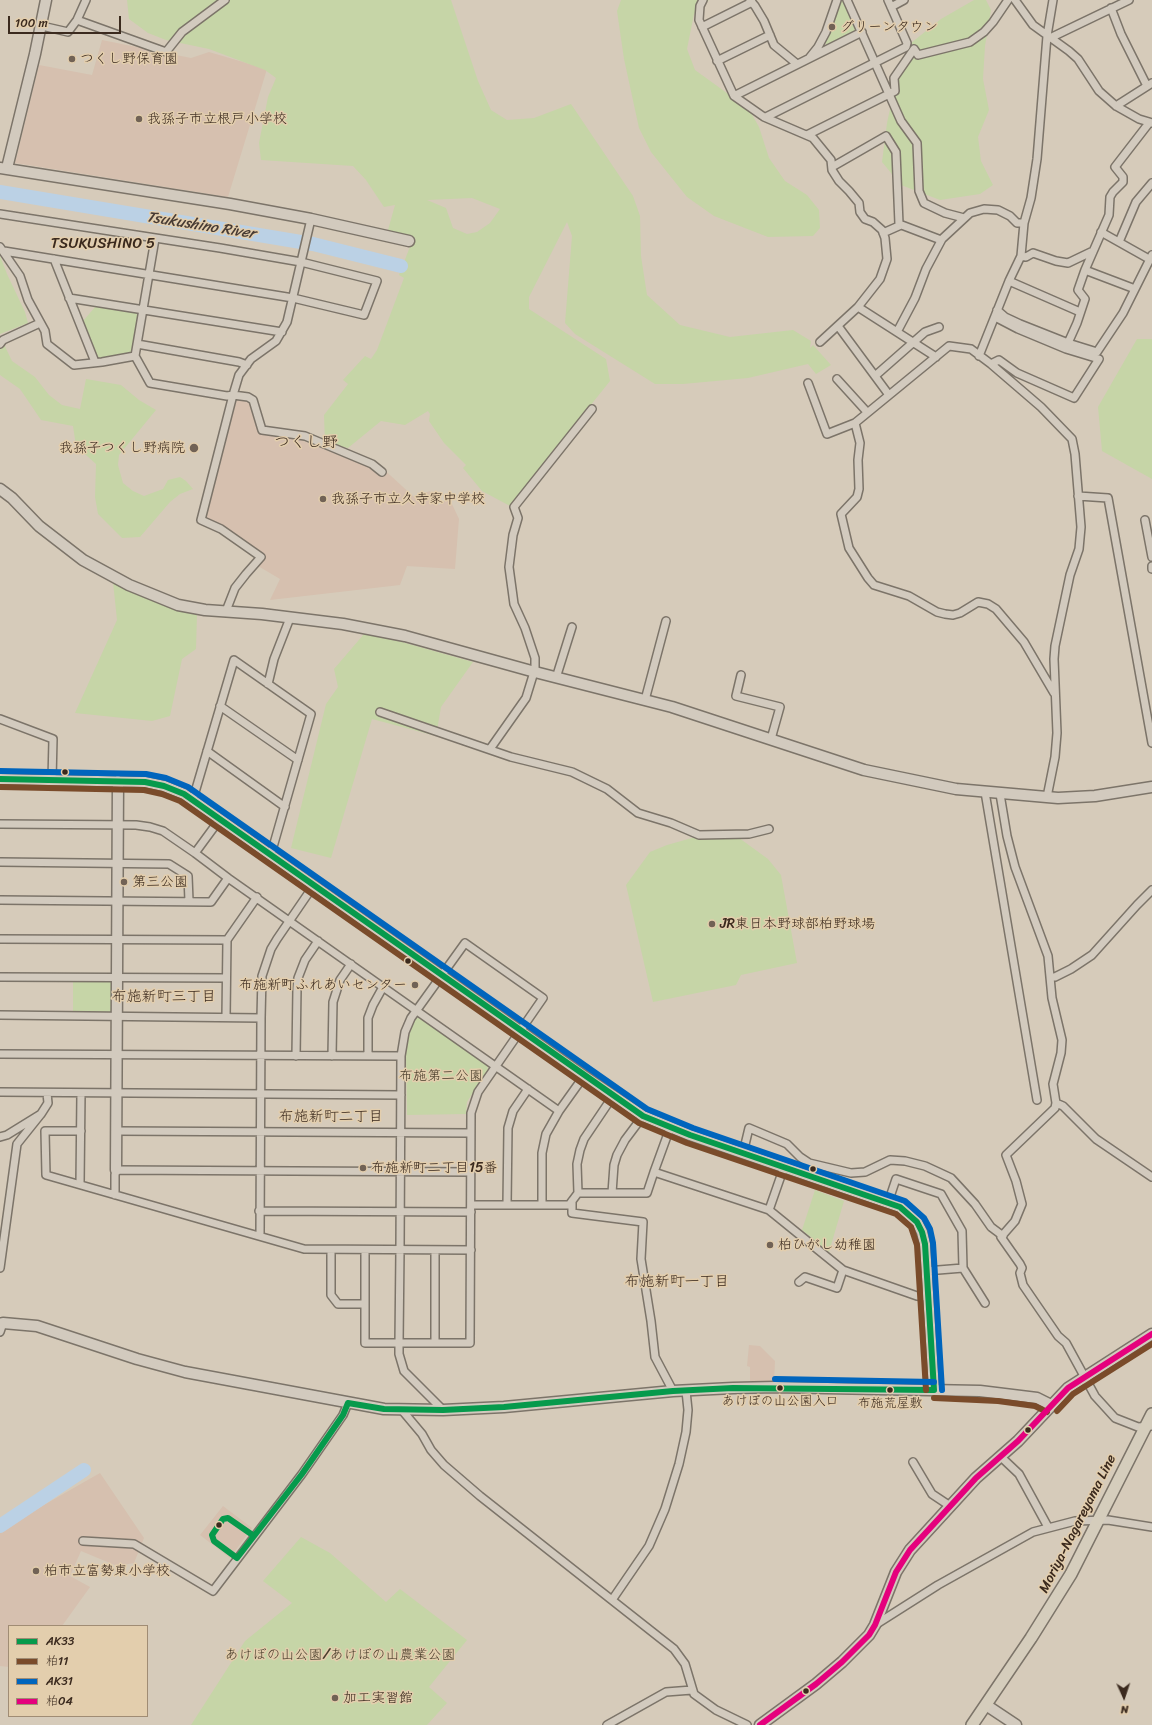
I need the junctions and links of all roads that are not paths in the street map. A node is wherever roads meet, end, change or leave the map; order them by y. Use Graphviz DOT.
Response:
graph roads {
  1 [pos="46,0"];
  2 [pos="86,0"];
  3 [pos="225,0"];
  4 [pos="702,0"];
  5 [pos="837,0"];
  6 [pos="847,0"];
  7 [pos="904,0"];
  8 [pos="1008,0"];
  9 [pos="1015,0"];
  10 [pos="1053,0"];
  11 [pos="1129,0"];
  12 [pos="751,1"];
  13 [pos="889,3"];
  14 [pos="1111,8"];
  15 [pos="77,20"];
  16 [pos="42,26"];
  17 [pos="702,27"];
  18 [pos="862,32"];
  19 [pos="770,35"];
  20 [pos="1048,37"];
  21 [pos="808,59"];
  22 [pos="717,61"];
  23 [pos="875,63"];
  24 [pos="797,64"];
  25 [pos="1149,85"];
  26 [pos="890,94"];
  27 [pos="734,96"];
  28 [pos="1116,106"];
  29 [pos="766,118"];
  30 [pos="1150,123"];
  31 [pos="807,135"];
  32 [pos="832,167"];
  33 [pos="3,168"];
  34 [pos="1152,183"];
  35 [pos="0,214"];
  36 [pos="964,218"];
  37 [pos="310,219"];
  38 [pos="1024,223"];
  39 [pos="902,225"];
  40 [pos="1101,232"];
  41 [pos="883,233"];
  42 [pos="155,239"];
  43 [pos="941,240"];
  44 [pos="409,241"];
  45 [pos="1120,242"];
  46 [pos="2,249"];
  47 [pos="1092,252"];
  48 [pos="1021,256"];
  49 [pos="1151,257"];
  50 [pos="54,259"];
  51 [pos="301,262"];
  52 [pos="1085,270"];
  53 [pos="149,274"];
  54 [pos="1009,281"];
  55 [pos="1135,289"];
  56 [pos="69,298"];
  57 [pos="293,298"];
  58 [pos="858,308"];
  59 [pos="143,310"];
  60 [pos="1080,312"];
  61 [pos="996,313"];
  62 [pos="40,323"];
  63 [pos="838,326"];
  64 [pos="939,327"];
  65 [pos="282,332"];
  66 [pos="897,332"];
  67 [pos="820,342"];
  68 [pos="914,342"];
  69 [pos="1068,342"];
  70 [pos="0,344"];
  71 [pos="137,344"];
  72 [pos="135,356"];
  73 [pos="979,356"];
  74 [pos="936,357"];
  75 [pos="95,362"];
  76 [pos="991,364"];
  77 [pos="247,365"];
  78 [pos="875,376"];
  79 [pos="837,379"];
  80 [pos="808,383"];
  81 [pos="233,395"];
  82 [pos="889,395"];
  83 [pos="592,409"];
  84 [pos="868,412"];
  85 [pos="855,423"];
  86 [pos="382,472"];
  87 [pos="0,489"];
  88 [pos="1078,496"];
  89 [pos="1145,520"];
  90 [pos="1152,557"];
  91 [pos="1152,566"];
  92 [pos="1152,569"];
  93 [pos="226,611"];
  94 [pos="290,618"];
  95 [pos="666,621"];
  96 [pos="572,627"];
  97 [pos="534,672"];
  98 [pos="741,675"];
  99 [pos="556,678"];
  100 [pos="268,684"];
  101 [pos="1055,694"];
  102 [pos="645,700"];
  103 [pos="220,706"];
  104 [pos="380,712"];
  105 [pos="0,719"];
  106 [pos="771,739"];
  107 [pos="1152,743"];
  108 [pos="490,749"];
  109 [pos="207,751"];
  110 [pos="298,760"];
  111 [pos="0,779"];
  112 [pos="52,780"];
  113 [pos="118,781"];
  114 [pos="1152,787"];
  115 [pos="985,792"];
  116 [pos="1000,794"];
  117 [pos="1047,797"];
  118 [pos="194,799"];
  119 [pos="285,807"];
  120 [pos="220,819"];
  121 [pos="0,824"];
  122 [pos="118,824"];
  123 [pos="769,829"];
  124 [pos="195,854"];
  125 [pos="271,854"];
  126 [pos="0,862"];
  127 [pos="118,863"];
  128 [pos="228,878"];
  129 [pos="314,885"];
  130 [pos="1152,890"];
  131 [pos="257,897"];
  132 [pos="0,900"];
  133 [pos="118,901"];
  134 [pos="189,901"];
  135 [pos="288,920"];
  136 [pos="0,938"];
  137 [pos="118,940"];
  138 [pos="227,940"];
  139 [pos="318,941"];
  140 [pos="351,964"];
  141 [pos="442,975"];
  142 [pos="0,977"];
  143 [pos="1050,977"];
  144 [pos="118,978"];
  145 [pos="226,978"];
  146 [pos="383,987"];
  147 [pos="416,1010"];
  148 [pos="0,1015"];
  149 [pos="118,1016"];
  150 [pos="226,1017"];
  151 [pos="260,1018"];
  152 [pos="520,1031"];
  153 [pos="0,1054"];
  154 [pos="117,1055"];
  155 [pos="261,1056"];
  156 [pos="296,1056"];
  157 [pos="332,1056"];
  158 [pos="368,1056"];
  159 [pos="401,1056"];
  160 [pos="495,1066"];
  161 [pos="584,1076"];
  162 [pos="528,1089"];
  163 [pos="0,1092"];
  164 [pos="48,1093"];
  165 [pos="81,1093"];
  166 [pos="117,1093"];
  167 [pos="260,1094"];
  168 [pos="401,1095"];
  169 [pos="613,1096"];
  170 [pos="1037,1100"];
  171 [pos="1056,1103"];
  172 [pos="559,1111"];
  173 [pos="41,1114"];
  174 [pos="643,1116"];
  175 [pos="670,1128"];
  176 [pos="81,1131"];
  177 [pos="117,1131"];
  178 [pos="260,1133"];
  179 [pos="401,1133"];
  180 [pos="470,1133"];
  181 [pos="0,1136"];
  182 [pos="743,1153"];
  183 [pos="784,1167"];
  184 [pos="116,1170"];
  185 [pos="259,1172"];
  186 [pos="401,1172"];
  187 [pos="471,1172"];
  188 [pos="654,1172"];
  189 [pos="1152,1177"];
  190 [pos="80,1184"];
  191 [pos="578,1193"];
  192 [pos="612,1194"];
  193 [pos="115,1195"];
  194 [pos="572,1201"];
  195 [pos="888,1203"];
  196 [pos="506,1205"];
  197 [pos="542,1205"];
  198 [pos="471,1208"];
  199 [pos="769,1210"];
  200 [pos="259,1211"];
  201 [pos="400,1212"];
  202 [pos="260,1236"];
  203 [pos="1003,1236"];
  204 [pos="331,1250"];
  205 [pos="365,1250"];
  206 [pos="400,1250"];
  207 [pos="435,1250"];
  208 [pos="471,1250"];
  209 [pos="0,1268"];
  210 [pos="963,1268"];
  211 [pos="843,1270"];
  212 [pos="926,1271"];
  213 [pos="799,1282"];
  214 [pos="928,1297"];
  215 [pos="986,1303"];
  216 [pos="365,1304"];
  217 [pos="1,1326"];
  218 [pos="1152,1334"];
  219 [pos="399,1343"];
  220 [pos="435,1343"];
  221 [pos="1085,1377"];
  222 [pos="934,1390"];
  223 [pos="673,1391"];
  224 [pos="686,1391"];
  225 [pos="348,1403"];
  226 [pos="1051,1405"];
  227 [pos="401,1409"];
  228 [pos="443,1410"];
  229 [pos="1152,1414"];
  230 [pos="1149,1426"];
  231 [pos="1000,1456"];
  232 [pos="913,1462"];
  233 [pos="950,1506"];
  234 [pos="1099,1520"];
  235 [pos="1048,1526"];
  236 [pos="1152,1527"];
  237 [pos="83,1541"];
  238 [pos="612,1600"];
  239 [pos="875,1625"];
  240 [pos="692,1690"];
  241 [pos="986,1705"];
  242 [pos="607,1725"];
  243 [pos="746,1725"];
  244 [pos="760,1725"];
  245 [pos="972,1725"];
  246 [pos="1016,1725"];
  1 -- 16 [label="street"];
  2 -- 15 [label="street"];
  3 -- 15 [label="street"];
  4 -- 17 [label="street"];
  5 -- 21 [label="street"];
  6 -- 18 [label="street"];
  7 -- 13 [label="street"];
  8 -- 26 [label="street"];
  9 -- 20 [label="street"];
  10 -- 20 [label="street"];
  11 -- 14 [label="street"];
  12 -- 17 [label="street"];
  12 -- 19 [label="street"];
  13 -- 23 [label="street"];
  14 -- 20 [label="street"];
  14 -- 25 [label="street"];
  15 -- 16 [label="street"];
  16 -- 33 [label="street"];
  17 -- 22 [label="street"];
  18 -- 21 [label="street"];
  18 -- 23 [label="street"];
  19 -- 22 [label="street"];
  19 -- 24 [label="street"];
  20 -- 28 [label="street"];
  20 -- 38 [label="street"];
  21 -- 24 [label="street"];
  22 -- 27 [label="street"];
  23 -- 26 [label="street"];
  23 -- 29 [label="street"];
  24 -- 27 [label="street"];
  25 -- 28 [label="street"];
  26 -- 31 [label="street"];
  26 -- 36 [label="street"];
  27 -- 29 [label="street"];
  28 -- 30 [label="street"];
  29 -- 31 [label="street"];
  30 -- 40 [label="street"];
  31 -- 32 [label="street"];
  32 -- 39 [label="street"];
  32 -- 41 [label="street"];
  33 -- 37 [label="street"];
  34 -- 45 [label="street"];
  35 -- 42 [label="street"];
  36 -- 38 [label="street"];
  36 -- 43 [label="street"];
  37 -- 44 [label="street"];
  37 -- 51 [label="street"];
  38 -- 48 [label="street"];
  39 -- 41 [label="street"];
  39 -- 43 [label="street"];
  40 -- 45 [label="street"];
  40 -- 47 [label="street"];
  41 -- 58 [label="street"];
  42 -- 51 [label="street"];
  42 -- 53 [label="street"];
  43 -- 66 [label="street"];
  45 -- 49 [label="street"];
  46 -- 50 [label="street"];
  46 -- 62 [label="street"];
  47 -- 48 [label="street"];
  47 -- 52 [label="street"];
  48 -- 54 [label="street"];
  49 -- 55 [label="street"];
  50 -- 53 [label="street"];
  50 -- 56 [label="street"];
  51 -- 57 [label="street"];
  51 -- 57 [label="street"];
  52 -- 55 [label="street"];
  52 -- 60 [label="street"];
  53 -- 57 [label="street"];
  53 -- 59 [label="street"];
  54 -- 60 [label="street"];
  54 -- 61 [label="street"];
  55 -- 69 [label="street"];
  56 -- 59 [label="street"];
  56 -- 75 [label="street"];
  57 -- 65 [label="street"];
  58 -- 63 [label="street"];
  58 -- 66 [label="street"];
  59 -- 65 [label="street"];
  59 -- 71 [label="street"];
  60 -- 69 [label="street"];
  61 -- 69 [label="street"];
  61 -- 73 [label="street"];
  61 -- 76 [label="street"];
  62 -- 70 [label="street"];
  62 -- 75 [label="street"];
  63 -- 67 [label="street"];
  63 -- 78 [label="street"];
  64 -- 68 [label="street"];
  65 -- 77 [label="street"];
  66 -- 68 [label="street"];
  68 -- 74 [label="street"];
  68 -- 78 [label="street"];
  71 -- 72 [label="street"];
  71 -- 77 [label="street"];
  72 -- 75 [label="street"];
  72 -- 81 [label="street"];
  73 -- 74 [label="street"];
  73 -- 76 [label="street"];
  74 -- 82 [label="street"];
  76 -- 88 [label="street"];
  77 -- 81 [label="street"];
  78 -- 82 [label="street"];
  79 -- 84 [label="street"];
  80 -- 85 [label="street"];
  81 -- 86 [label="street"];
  81 -- 93 [label="street"];
  82 -- 84 [label="street"];
  83 -- 97 [label="street"];
  84 -- 85 [label="street"];
  85 -- 101 [label="street"];
  87 -- 93 [label="street"];
  88 -- 101 [label="street"];
  88 -- 107 [label="street"];
  89 -- 90 [label="street"];
  91 -- 92 [label="street"];
  93 -- 94 [label="street"];
  94 -- 97 [label="street"];
  94 -- 100 [label="street"];
  95 -- 102 [label="street"];
  96 -- 99 [label="street"];
  97 -- 99 [label="street"];
  97 -- 108 [label="street"];
  98 -- 106 [label="street"];
  99 -- 102 [label="street"];
  100 -- 103 [label="street"];
  100 -- 110 [label="street"];
  101 -- 117 [label="street"];
  102 -- 106 [label="street"];
  103 -- 109 [label="street"];
  103 -- 110 [label="street"];
  104 -- 108 [label="street"];
  105 -- 112 [label="street"];
  106 -- 115 [label="street"];
  108 -- 123 [label="street"];
  109 -- 118 [label="street"];
  109 -- 119 [label="street"];
  110 -- 119 [label="street"];
  111 -- 112 [label="street"];
  112 -- 113 [label="street"];
  113 -- 118 [label="street"];
  113 -- 122 [label="street"];
  114 -- 117 [label="street"];
  115 -- 116 [label="street"];
  115 -- 170 [label="street"];
  116 -- 117 [label="street"];
  116 -- 143 [label="street"];
  118 -- 120 [label="street"];
  119 -- 125 [label="street"];
  120 -- 124 [label="street"];
  120 -- 125 [label="street"];
  121 -- 122 [label="street"];
  122 -- 124 [label="street"];
  122 -- 127 [label="street"];
  124 -- 128 [label="street"];
  125 -- 129 [label="street"];
  126 -- 127 [label="street"];
  127 -- 133 [label="street"];
  127 -- 134 [label="street"];
  128 -- 131 [label="street"];
  128 -- 134 [label="street"];
  129 -- 135 [label="street"];
  129 -- 141 [label="street"];
  130 -- 143 [label="street"];
  131 -- 135 [label="street"];
  131 -- 138 [label="street"];
  132 -- 133 [label="street"];
  133 -- 134 [label="street"];
  133 -- 137 [label="street"];
  135 -- 139 [label="street"];
  135 -- 151 [label="street"];
  136 -- 137 [label="street"];
  137 -- 138 [label="street"];
  137 -- 144 [label="street"];
  138 -- 145 [label="street"];
  139 -- 140 [label="street"];
  139 -- 156 [label="street"];
  140 -- 146 [label="street"];
  140 -- 157 [label="street"];
  141 -- 147 [label="street"];
  141 -- 152 [label="street"];
  141 -- 152 [label="street"];
  142 -- 144 [label="street"];
  143 -- 171 [label="street"];
  144 -- 145 [label="street"];
  144 -- 149 [label="street"];
  145 -- 150 [label="street"];
  146 -- 147 [label="street"];
  146 -- 158 [label="street"];
  147 -- 159 [label="street"];
  147 -- 160 [label="street"];
  148 -- 149 [label="street"];
  149 -- 150 [label="street"];
  149 -- 154 [label="street"];
  150 -- 151 [label="street"];
  151 -- 155 [label="street"];
  152 -- 160 [label="street"];
  152 -- 161 [label="street"];
  153 -- 154 [label="street"];
  154 -- 155 [label="street"];
  154 -- 166 [label="street"];
  155 -- 156 [label="street"];
  155 -- 167 [label="street"];
  156 -- 157 [label="street"];
  157 -- 158 [label="street"];
  158 -- 159 [label="street"];
  159 -- 168 [label="street"];
  160 -- 162 [label="street"];
  160 -- 180 [label="street"];
  161 -- 169 [label="street"];
  161 -- 172 [label="street"];
  162 -- 172 [label="street"];
  162 -- 196 [label="street"];
  163 -- 164 [label="street"];
  164 -- 165 [label="street"];
  164 -- 173 [label="street"];
  165 -- 166 [label="street"];
  165 -- 176 [label="street"];
  166 -- 167 [label="street"];
  166 -- 177 [label="street"];
  167 -- 168 [label="street"];
  167 -- 178 [label="street"];
  168 -- 179 [label="street"];
  169 -- 174 [label="street"];
  169 -- 191 [label="street"];
  171 -- 189 [label="street"];
  171 -- 203 [label="street"];
  172 -- 197 [label="street"];
  173 -- 181 [label="street"];
  173 -- 209 [label="street"];
  174 -- 175 [label="street"];
  174 -- 192 [label="street"];
  175 -- 182 [label="street"];
  175 -- 188 [label="street"];
  176 -- 190 [label="street"];
  176 -- 190 [label="street"];
  177 -- 178 [label="street"];
  177 -- 184 [label="street"];
  178 -- 179 [label="street"];
  178 -- 185 [label="street"];
  179 -- 180 [label="street"];
  179 -- 186 [label="street"];
  180 -- 187 [label="street"];
  182 -- 183 [label="street"];
  182 -- 203 [label="street"];
  183 -- 195 [label="street"];
  183 -- 199 [label="street"];
  184 -- 185 [label="street"];
  184 -- 193 [label="street"];
  185 -- 186 [label="street"];
  185 -- 200 [label="street"];
  186 -- 187 [label="street"];
  186 -- 201 [label="street"];
  187 -- 198 [label="street"];
  188 -- 192 [label="street"];
  188 -- 199 [label="street"];
  190 -- 193 [label="street"];
  191 -- 192 [label="street"];
  191 -- 194 [label="street"];
  193 -- 202 [label="street"];
  194 -- 197 [label="street"];
  194 -- 223 [label="street"];
  195 -- 210 [label="street"];
  195 -- 212 [label="street"];
  196 -- 197 [label="street"];
  196 -- 198 [label="street"];
  198 -- 201 [label="street"];
  198 -- 208 [label="street"];
  199 -- 211 [label="street"];
  200 -- 201 [label="street"];
  200 -- 202 [label="street"];
  201 -- 206 [label="street"];
  202 -- 204 [label="street"];
  203 -- 221 [label="street"];
  204 -- 205 [label="street"];
  204 -- 216 [label="street"];
  205 -- 206 [label="street"];
  205 -- 216 [label="street"];
  206 -- 207 [label="street"];
  206 -- 219 [label="street"];
  207 -- 208 [label="street"];
  207 -- 220 [label="street"];
  208 -- 220 [label="street"];
  210 -- 212 [label="street"];
  210 -- 215 [label="street"];
  211 -- 213 [label="street"];
  211 -- 214 [label="street"];
  212 -- 214 [label="street"];
  214 -- 222 [label="street"];
  216 -- 219 [label="street"];
  217 -- 225 [label="street"];
  218 -- 221 [label="street"];
  219 -- 220 [label="street"];
  219 -- 228 [label="street"];
  221 -- 226 [label="street"];
  221 -- 230 [label="street"];
  222 -- 224 [label="street"];
  222 -- 226 [label="street"];
  223 -- 224 [label="street"];
  223 -- 228 [label="street"];
  224 -- 238 [label="street"];
  225 -- 227 [label="street"];
  225 -- 237 [label="street"];
  226 -- 231 [label="street"];
  227 -- 228 [label="street"];
  227 -- 238 [label="street"];
  229 -- 230 [label="main road, Moriya-Nagareyama Line"];
  230 -- 234 [label="main road, Moriya-Nagareyama Line"];
  231 -- 233 [label="street"];
  231 -- 235 [label="street"];
  232 -- 233 [label="street"];
  233 -- 239 [label="street"];
  234 -- 235 [label="street"];
  234 -- 236 [label="street"];
  234 -- 241 [label="main road, Moriya-Nagareyama Line"];
  235 -- 239 [label="street"];
  238 -- 240 [label="street"];
  239 -- 244 [label="street"];
  240 -- 242 [label="street"];
  240 -- 243 [label="street"];
  241 -- 245 [label="main road, Moriya-Nagareyama Line"];
  241 -- 246 [label="street"];
}
